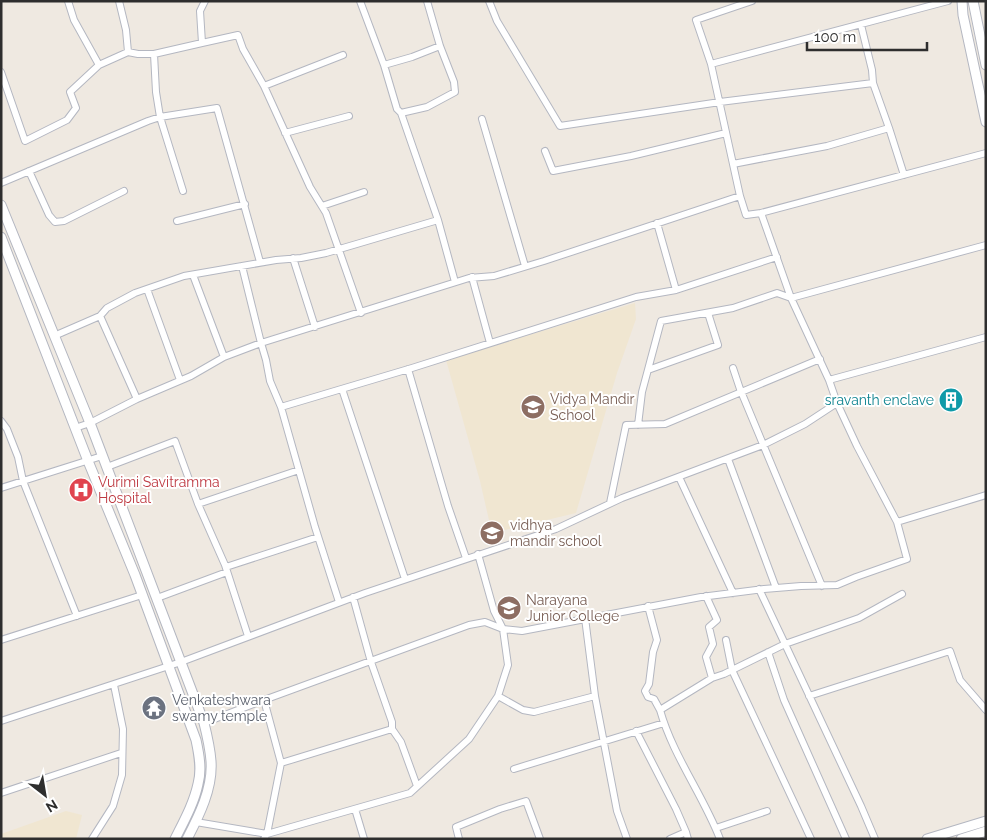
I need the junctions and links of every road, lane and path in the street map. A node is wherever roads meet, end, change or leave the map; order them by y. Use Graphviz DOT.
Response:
graph roads {
  1 [pos="68,1"];
  2 [pos="119,1"];
  3 [pos="205,1"];
  4 [pos="360,1"];
  5 [pos="427,1"];
  6 [pos="489,1"];
  7 [pos="752,1"];
  8 [pos="910,1"];
  9 [pos="948,1"];
  10 [pos="962,1"];
  11 [pos="973,1"];
  12 [pos="912,10"];
  13 [pos="862,25"];
  14 [pos="202,42"];
  15 [pos="440,46"];
  16 [pos="128,52"];
  17 [pos="154,54"];
  18 [pos="344,55"];
  19 [pos="711,64"];
  20 [pos="99,65"];
  21 [pos="384,65"];
  22 [pos="986,65"];
  23 [pos="1,72"];
  24 [pos="873,83"];
  25 [pos="264,86"];
  26 [pos="719,103"];
  27 [pos="401,113"];
  28 [pos="349,116"];
  29 [pos="160,117"];
  30 [pos="482,119"];
  31 [pos="986,122"];
  32 [pos="889,128"];
  33 [pos="726,132"];
  34 [pos="285,133"];
  35 [pos="545,151"];
  36 [pos="986,153"];
  37 [pos="733,164"];
  38 [pos="29,171"];
  39 [pos="904,175"];
  40 [pos="1,183"];
  41 [pos="124,191"];
  42 [pos="183,191"];
  43 [pos="364,192"];
  44 [pos="740,196"];
  45 [pos="245,204"];
  46 [pos="1,205"];
  47 [pos="322,206"];
  48 [pos="761,213"];
  49 [pos="438,220"];
  50 [pos="177,221"];
  51 [pos="657,223"];
  52 [pos="1,237"];
  53 [pos="986,245"];
  54 [pos="340,248"];
  55 [pos="293,258"];
  56 [pos="777,258"];
  57 [pos="260,262"];
  58 [pos="242,266"];
  59 [pos="525,266"];
  60 [pos="193,275"];
  61 [pos="472,278"];
  62 [pos="456,282"];
  63 [pos="147,289"];
  64 [pos="676,290"];
  65 [pos="790,298"];
  66 [pos="361,312"];
  67 [pos="708,314"];
  68 [pos="100,316"];
  69 [pos="316,327"];
  70 [pos="54,336"];
  71 [pos="986,337"];
  72 [pos="490,343"];
  73 [pos="260,344"];
  74 [pos="224,357"];
  75 [pos="820,360"];
  76 [pos="733,368"];
  77 [pos="408,369"];
  78 [pos="648,370"];
  79 [pos="180,380"];
  80 [pos="829,380"];
  81 [pos="342,389"];
  82 [pos="742,392"];
  83 [pos="137,399"];
  84 [pos="837,403"];
  85 [pos="280,407"];
  86 [pos="1,421"];
  87 [pos="90,423"];
  88 [pos="638,425"];
  89 [pos="75,428"];
  90 [pos="763,445"];
  91 [pos="102,456"];
  92 [pos="728,459"];
  93 [pos="88,461"];
  94 [pos="107,466"];
  95 [pos="299,470"];
  96 [pos="678,477"];
  97 [pos="23,481"];
  98 [pos="1,488"];
  99 [pos="986,495"];
  100 [pos="610,503"];
  101 [pos="198,504"];
  102 [pos="896,522"];
  103 [pos="318,537"];
  104 [pos="478,554"];
  105 [pos="466,558"];
  106 [pos="226,570"];
  107 [pos="405,579"];
  108 [pos="822,586"];
  109 [pos="776,588"];
  110 [pos="759,589"];
  111 [pos="733,592"];
  112 [pos="902,594"];
  113 [pos="142,595"];
  114 [pos="706,596"];
  115 [pos="352,597"];
  116 [pos="157,598"];
  117 [pos="338,602"];
  118 [pos="648,606"];
  119 [pos="77,616"];
  120 [pos="585,618"];
  121 [pos="503,629"];
  122 [pos="248,636"];
  123 [pos="1,640"];
  124 [pos="726,640"];
  125 [pos="785,644"];
  126 [pos="768,652"];
  127 [pos="371,661"];
  128 [pos="181,662"];
  129 [pos="169,666"];
  130 [pos="732,670"];
  131 [pos="712,678"];
  132 [pos="114,685"];
  133 [pos="498,696"];
  134 [pos="595,696"];
  135 [pos="809,696"];
  136 [pos="264,700"];
  137 [pos="660,710"];
  138 [pos="986,710"];
  139 [pos="1,721"];
  140 [pos="204,723"];
  141 [pos="664,723"];
  142 [pos="392,728"];
  143 [pos="636,731"];
  144 [pos="604,742"];
  145 [pos="122,753"];
  146 [pos="281,762"];
  147 [pos="514,769"];
  148 [pos="417,786"];
  149 [pos="1,793"];
  150 [pos="355,809"];
  151 [pos="767,811"];
  152 [pos="986,821"];
  153 [pos="196,822"];
  154 [pos="716,828"];
  155 [pos="986,831"];
  156 [pos="687,835"];
  157 [pos="266,837"];
  158 [pos="92,839"];
  159 [pos="175,839"];
  160 [pos="187,839"];
  161 [pos="364,839"];
  162 [pos="459,839"];
  163 [pos="540,839"];
  164 [pos="627,839"];
  165 [pos="670,839"];
  166 [pos="720,839"];
  167 [pos="811,839"];
  168 [pos="846,839"];
  169 [pos="875,839"];
  170 [pos="927,839"];
  171 [pos="961,839"];
  1 -- 20 [label="street"];
  2 -- 16 [label="street"];
  3 -- 14 [label="street"];
  4 -- 21 [label="street"];
  5 -- 15 [label="street"];
  6 -- 26 [label="street"];
  7 -- 19 [label="street"];
  8 -- 12 [label="street"];
  9 -- 12 [label="street"];
  10 -- 31 [label="main road"];
  11 -- 22 [label="main road"];
  12 -- 13 [label="street"];
  13 -- 19 [label="street"];
  13 -- 24 [label="street"];
  14 -- 17 [label="street"];
  14 -- 25 [label="street"];
  15 -- 21 [label="street"];
  15 -- 27 [label="street"];
  16 -- 17 [label="street"];
  16 -- 20 [label="street"];
  17 -- 29 [label="street"];
  18 -- 25 [label="street"];
  19 -- 26 [label="street"];
  20 -- 23 [label="street"];
  21 -- 27 [label="street"];
  24 -- 26 [label="street"];
  24 -- 32 [label="street"];
  25 -- 34 [label="street"];
  26 -- 33 [label="street"];
  27 -- 49 [label="street"];
  28 -- 34 [label="street"];
  29 -- 38 [label="street"];
  29 -- 42 [label="street"];
  29 -- 45 [label="street"];
  30 -- 59 [label="street"];
  32 -- 37 [label="street"];
  32 -- 39 [label="street"];
  33 -- 35 [label="street"];
  33 -- 37 [label="street"];
  34 -- 47 [label="street"];
  36 -- 39 [label="street"];
  37 -- 44 [label="street"];
  38 -- 40 [label="street"];
  38 -- 41 [label="street"];
  39 -- 48 [label="street"];
  43 -- 47 [label="street"];
  44 -- 48 [label="street"];
  44 -- 51 [label="street"];
  45 -- 50 [label="street"];
  45 -- 57 [label="street"];
  46 -- 70 [label="main road"];
  47 -- 54 [label="street"];
  48 -- 56 [label="street"];
  49 -- 54 [label="street"];
  49 -- 62 [label="street"];
  51 -- 59 [label="street"];
  51 -- 64 [label="street"];
  52 -- 89 [label="main road"];
  53 -- 65 [label="street"];
  54 -- 55 [label="street"];
  54 -- 66 [label="street"];
  55 -- 57 [label="street"];
  55 -- 69 [label="street"];
  56 -- 64 [label="street"];
  56 -- 65 [label="street"];
  57 -- 58 [label="street"];
  58 -- 60 [label="street"];
  58 -- 73 [label="street"];
  59 -- 61 [label="street"];
  60 -- 63 [label="street"];
  60 -- 74 [label="street"];
  61 -- 62 [label="street"];
  61 -- 72 [label="street"];
  62 -- 66 [label="street"];
  63 -- 68 [label="street"];
  63 -- 79 [label="street"];
  64 -- 72 [label="street"];
  65 -- 67 [label="street"];
  65 -- 75 [label="street"];
  66 -- 69 [label="street"];
  67 -- 78 [label="street"];
  67 -- 78 [label="street"];
  68 -- 70 [label="street"];
  68 -- 83 [label="street"];
  69 -- 73 [label="street"];
  70 -- 87 [label="main road"];
  71 -- 80 [label="street"];
  72 -- 77 [label="street"];
  73 -- 74 [label="street"];
  73 -- 85 [label="street"];
  74 -- 79 [label="street"];
  75 -- 80 [label="street"];
  75 -- 82 [label="street"];
  76 -- 82 [label="street"];
  77 -- 81 [label="street"];
  77 -- 105 [label="street"];
  78 -- 88 [label="street"];
  79 -- 83 [label="street"];
  80 -- 84 [label="street"];
  81 -- 85 [label="street"];
  81 -- 107 [label="street"];
  82 -- 88 [label="street"];
  82 -- 90 [label="street"];
  83 -- 87 [label="street"];
  84 -- 90 [label="street"];
  84 -- 102 [label="street"];
  85 -- 95 [label="street"];
  86 -- 97 [label="street"];
  87 -- 89 [label="street"];
  87 -- 91 [label="main road"];
  88 -- 100 [label="street"];
  89 -- 93 [label="main road"];
  90 -- 92 [label="street"];
  90 -- 108 [label="street"];
  91 -- 93 [label="street"];
  91 -- 94 [label="main road"];
  92 -- 96 [label="street"];
  92 -- 109 [label="street"];
  93 -- 97 [label="street"];
  93 -- 113 [label="main road"];
  94 -- 101 [label="street"];
  94 -- 116 [label="main road"];
  95 -- 101 [label="street"];
  95 -- 103 [label="street"];
  96 -- 100 [label="street"];
  96 -- 111 [label="street"];
  97 -- 98 [label="street"];
  97 -- 119 [label="street"];
  99 -- 102 [label="street"];
  100 -- 104 [label="street"];
  101 -- 106 [label="street"];
  102 -- 108 [label="street"];
  103 -- 106 [label="street"];
  103 -- 117 [label="street"];
  104 -- 105 [label="street"];
  104 -- 121 [label="street"];
  105 -- 107 [label="street"];
  106 -- 116 [label="street"];
  106 -- 122 [label="street"];
  107 -- 115 [label="street"];
  108 -- 109 [label="street"];
  109 -- 110 [label="street"];
  110 -- 111 [label="street"];
  110 -- 125 [label="street"];
  111 -- 114 [label="street"];
  112 -- 125 [label="street"];
  113 -- 119 [label="street"];
  113 -- 129 [label="main road"];
  114 -- 118 [label="street"];
  114 -- 131 [label="street"];
  115 -- 117 [label="street"];
  115 -- 127 [label="street"];
  116 -- 128 [label="main road"];
  117 -- 122 [label="street"];
  118 -- 120 [label="street"];
  118 -- 137 [label="street"];
  119 -- 123 [label="street"];
  120 -- 121 [label="street"];
  120 -- 134 [label="street"];
  121 -- 127 [label="street"];
  121 -- 133 [label="street"];
  122 -- 128 [label="street"];
  124 -- 130 [label="street"];
  125 -- 126 [label="street"];
  125 -- 135 [label="street"];
  126 -- 130 [label="street"];
  126 -- 168 [label="street"];
  127 -- 136 [label="street"];
  127 -- 142 [label="street"];
  128 -- 129 [label="street"];
  128 -- 140 [label="main road"];
  129 -- 132 [label="street"];
  129 -- 159 [label="main road"];
  130 -- 131 [label="street"];
  130 -- 167 [label="street"];
  131 -- 137 [label="street"];
  132 -- 139 [label="street"];
  132 -- 145 [label="street"];
  133 -- 134 [label="street"];
  133 -- 148 [label="street"];
  134 -- 144 [label="street"];
  135 -- 138 [label="street"];
  135 -- 169 [label="street"];
  136 -- 140 [label="street"];
  136 -- 146 [label="street"];
  137 -- 141 [label="street"];
  140 -- 153 [label="main road"];
  141 -- 143 [label="street"];
  141 -- 154 [label="street"];
  142 -- 146 [label="street"];
  142 -- 148 [label="street"];
  143 -- 144 [label="street"];
  143 -- 156 [label="street"];
  144 -- 147 [label="street"];
  144 -- 164 [label="street"];
  145 -- 149 [label="street"];
  145 -- 158 [label="street"];
  146 -- 157 [label="street"];
  148 -- 150 [label="street"];
  150 -- 157 [label="street"];
  150 -- 161 [label="street"];
  151 -- 154 [label="street"];
  152 -- 170 [label="main road"];
  153 -- 157 [label="street"];
  153 -- 160 [label="main road"];
  154 -- 166 [label="street"];
  155 -- 171 [label="main road"];
  156 -- 165 [label="street"];
  162 -- 163 [label="street"];
}
